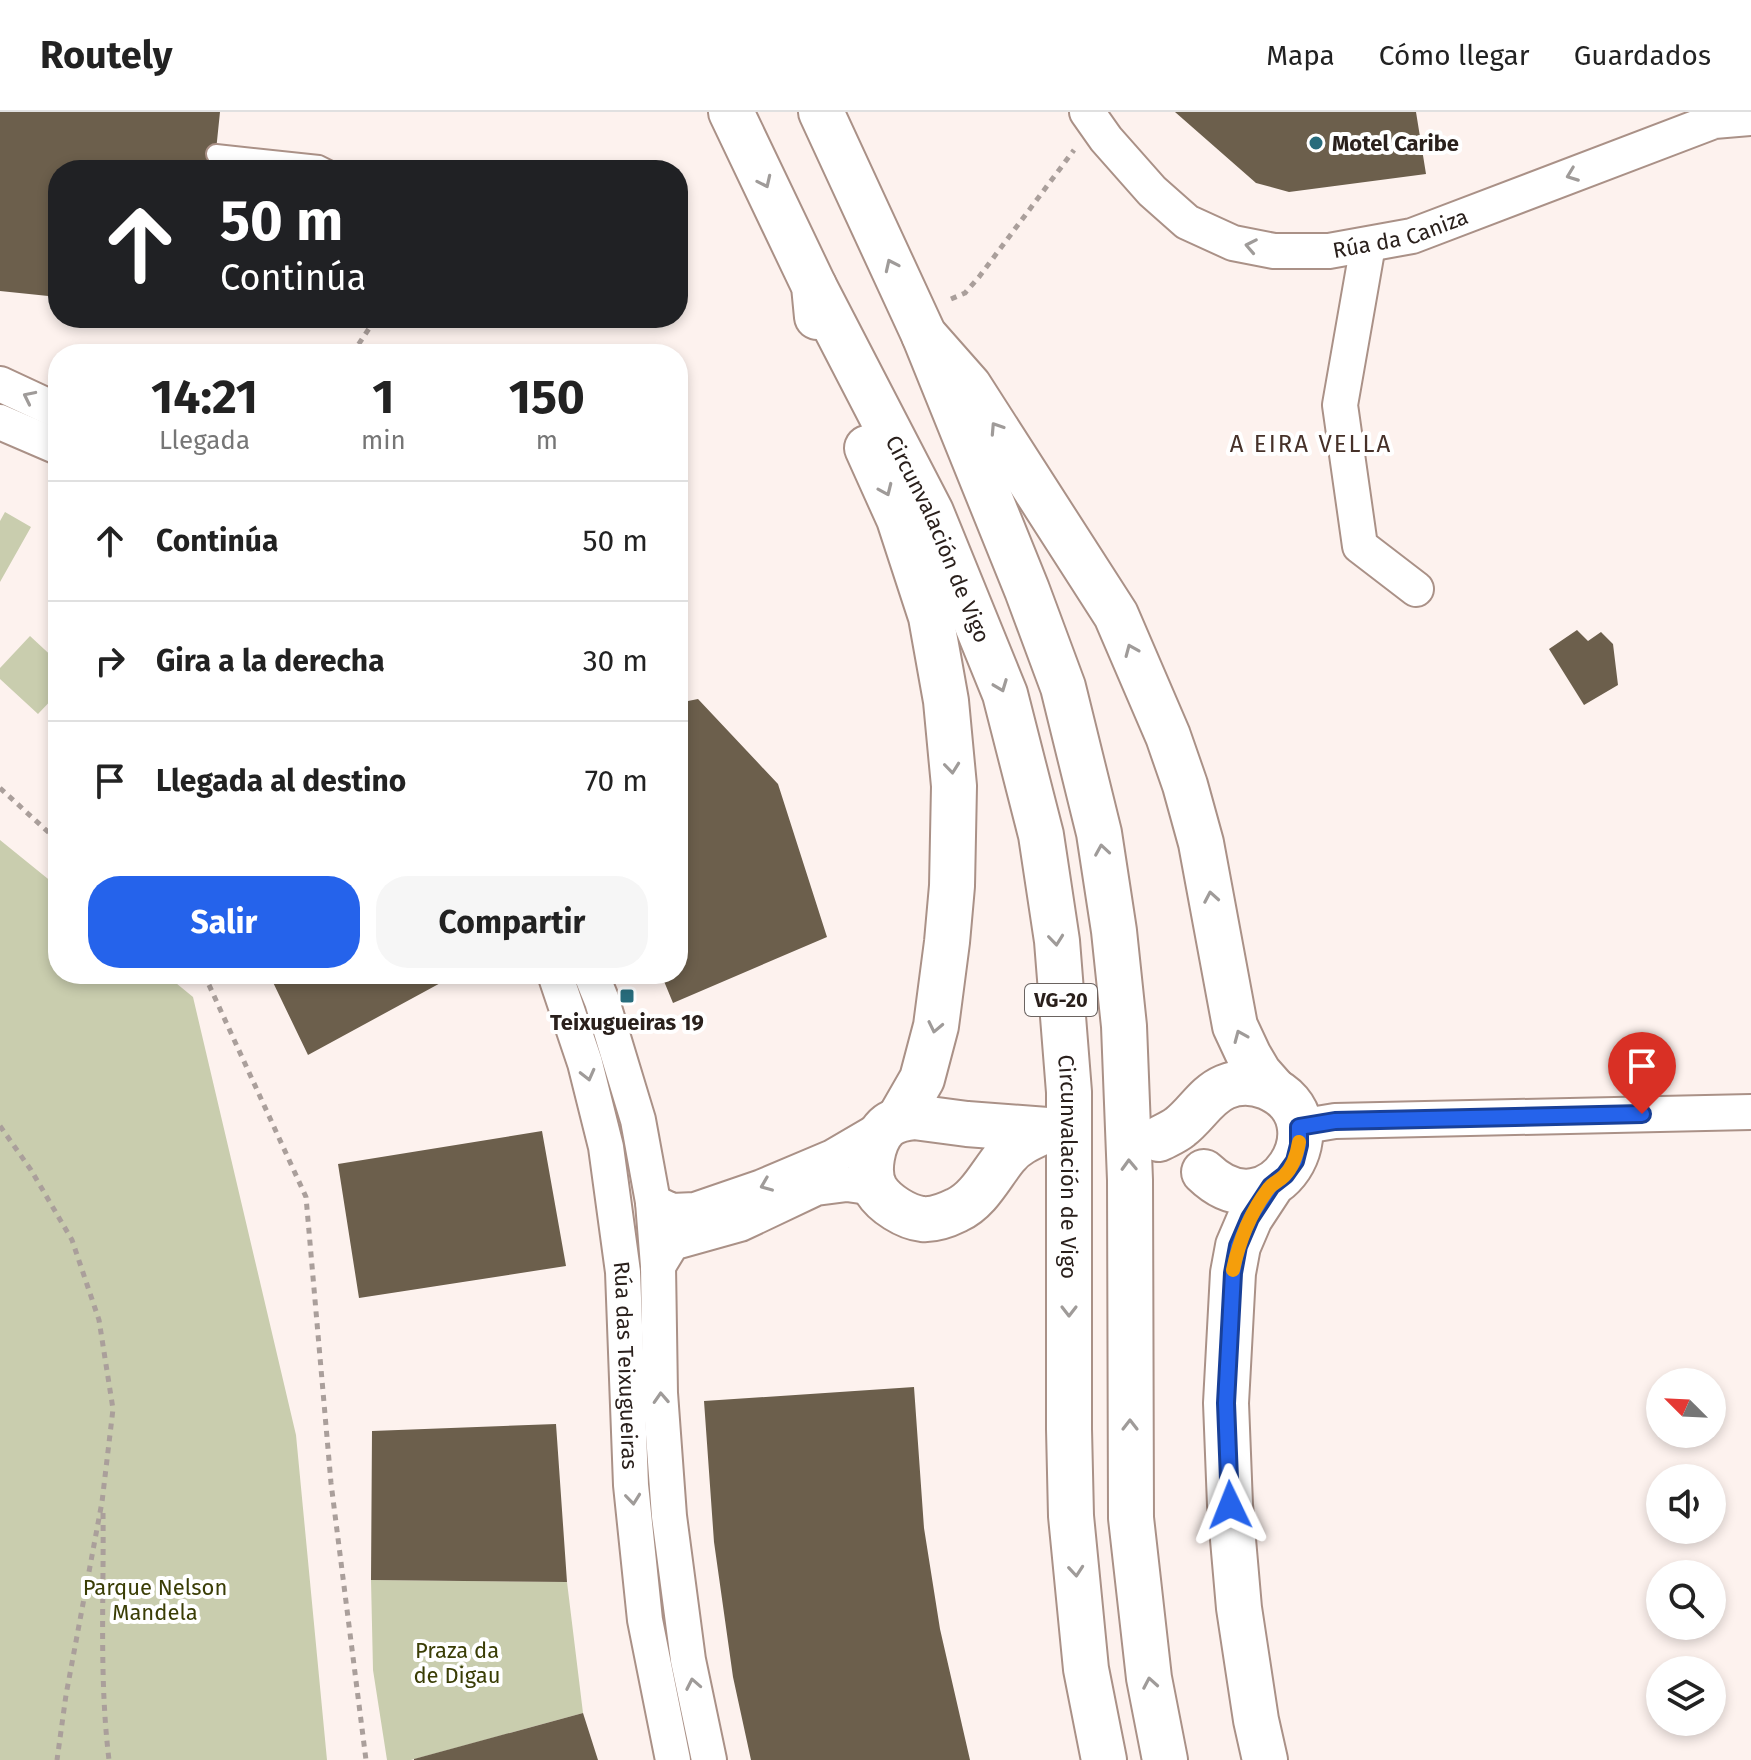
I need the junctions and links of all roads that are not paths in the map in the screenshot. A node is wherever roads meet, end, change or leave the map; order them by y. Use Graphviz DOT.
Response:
graph roads {
  1 [pos="731,112"];
  2 [pos="821,112"];
  3 [pos="1751,118"];
  4 [pos="1092,119"];
  5 [pos="216,154"];
  6 [pos="272,160"];
  7 [pos="1368,245"];
  8 [pos="814,286"];
  9 [pos="924,335"];
  10 [pos="0,384"];
  11 [pos="48,406"];
  12 [pos="0,422"];
  13 [pos="48,443"];
  14 [pos="1416,589"];
  15 [pos="558,984"];
  16 [pos="595,984"];
  17 [pos="1274,1090"];
  18 [pos="1751,1112"];
  19 [pos="893,1122"];
  20 [pos="1299,1127"];
  21 [pos="1200,1166"];
  22 [pos="1271,1186"];
  23 [pos="875,1188"];
  24 [pos="653,1202"];
  25 [pos="658,1266"];
  26 [pos="1233,1273"];
  27 [pos="673,1760"];
  28 [pos="709,1760"];
  29 [pos="1104,1760"];
  30 [pos="1165,1760"];
  31 [pos="1265,1760"];
  1 -- 8 [label="main road, Circunvalación de Vigo, one-way"];
  9 -- 2 [label="main road, one-way"];
  3 -- 7 [label="street, Rúa da Caniza, one-way"];
  7 -- 4 [label="street, Rúa da Caniza, one-way"];
  5 -- 6 [label="lane"];
  7 -- 14 [label="street"];
  8 -- 19 [label="main road, one-way"];
  8 -- 29 [label="main road, Circunvalación de Vigo / VG-20, one-way"];
  17 -- 9 [label="main road, one-way"];
  30 -- 9 [label="main road, VG-20, one-way"];
  11 -- 10 [label="street, one-way"];
  12 -- 13 [label="street"];
  15 -- 27 [label="street, Rúa das Teixugueiras, one-way"];
  16 -- 24 [label="street, Rúa das Teixugueiras"];
  17 -- 20 [label="main road"];
  17 -- 21 [label="main road"];
  18 -- 20 [label="street"];
  19 -- 23 [label="main road"];
  19 -- 23 [label="main road"];
  19 -- 24 [label="street, one-way"];
  20 -- 22 [label="main road"];
  21 -- 22 [label="main road"];
  21 -- 26 [label="main road"];
  22 -- 26 [label="main road"];
  23 -- 25 [label="street"];
  24 -- 25 [label="street, Rúa das Teixugueiras"];
  28 -- 25 [label="street, Rúa das Teixugueiras, one-way"];
  26 -- 31 [label="main road"];
}
